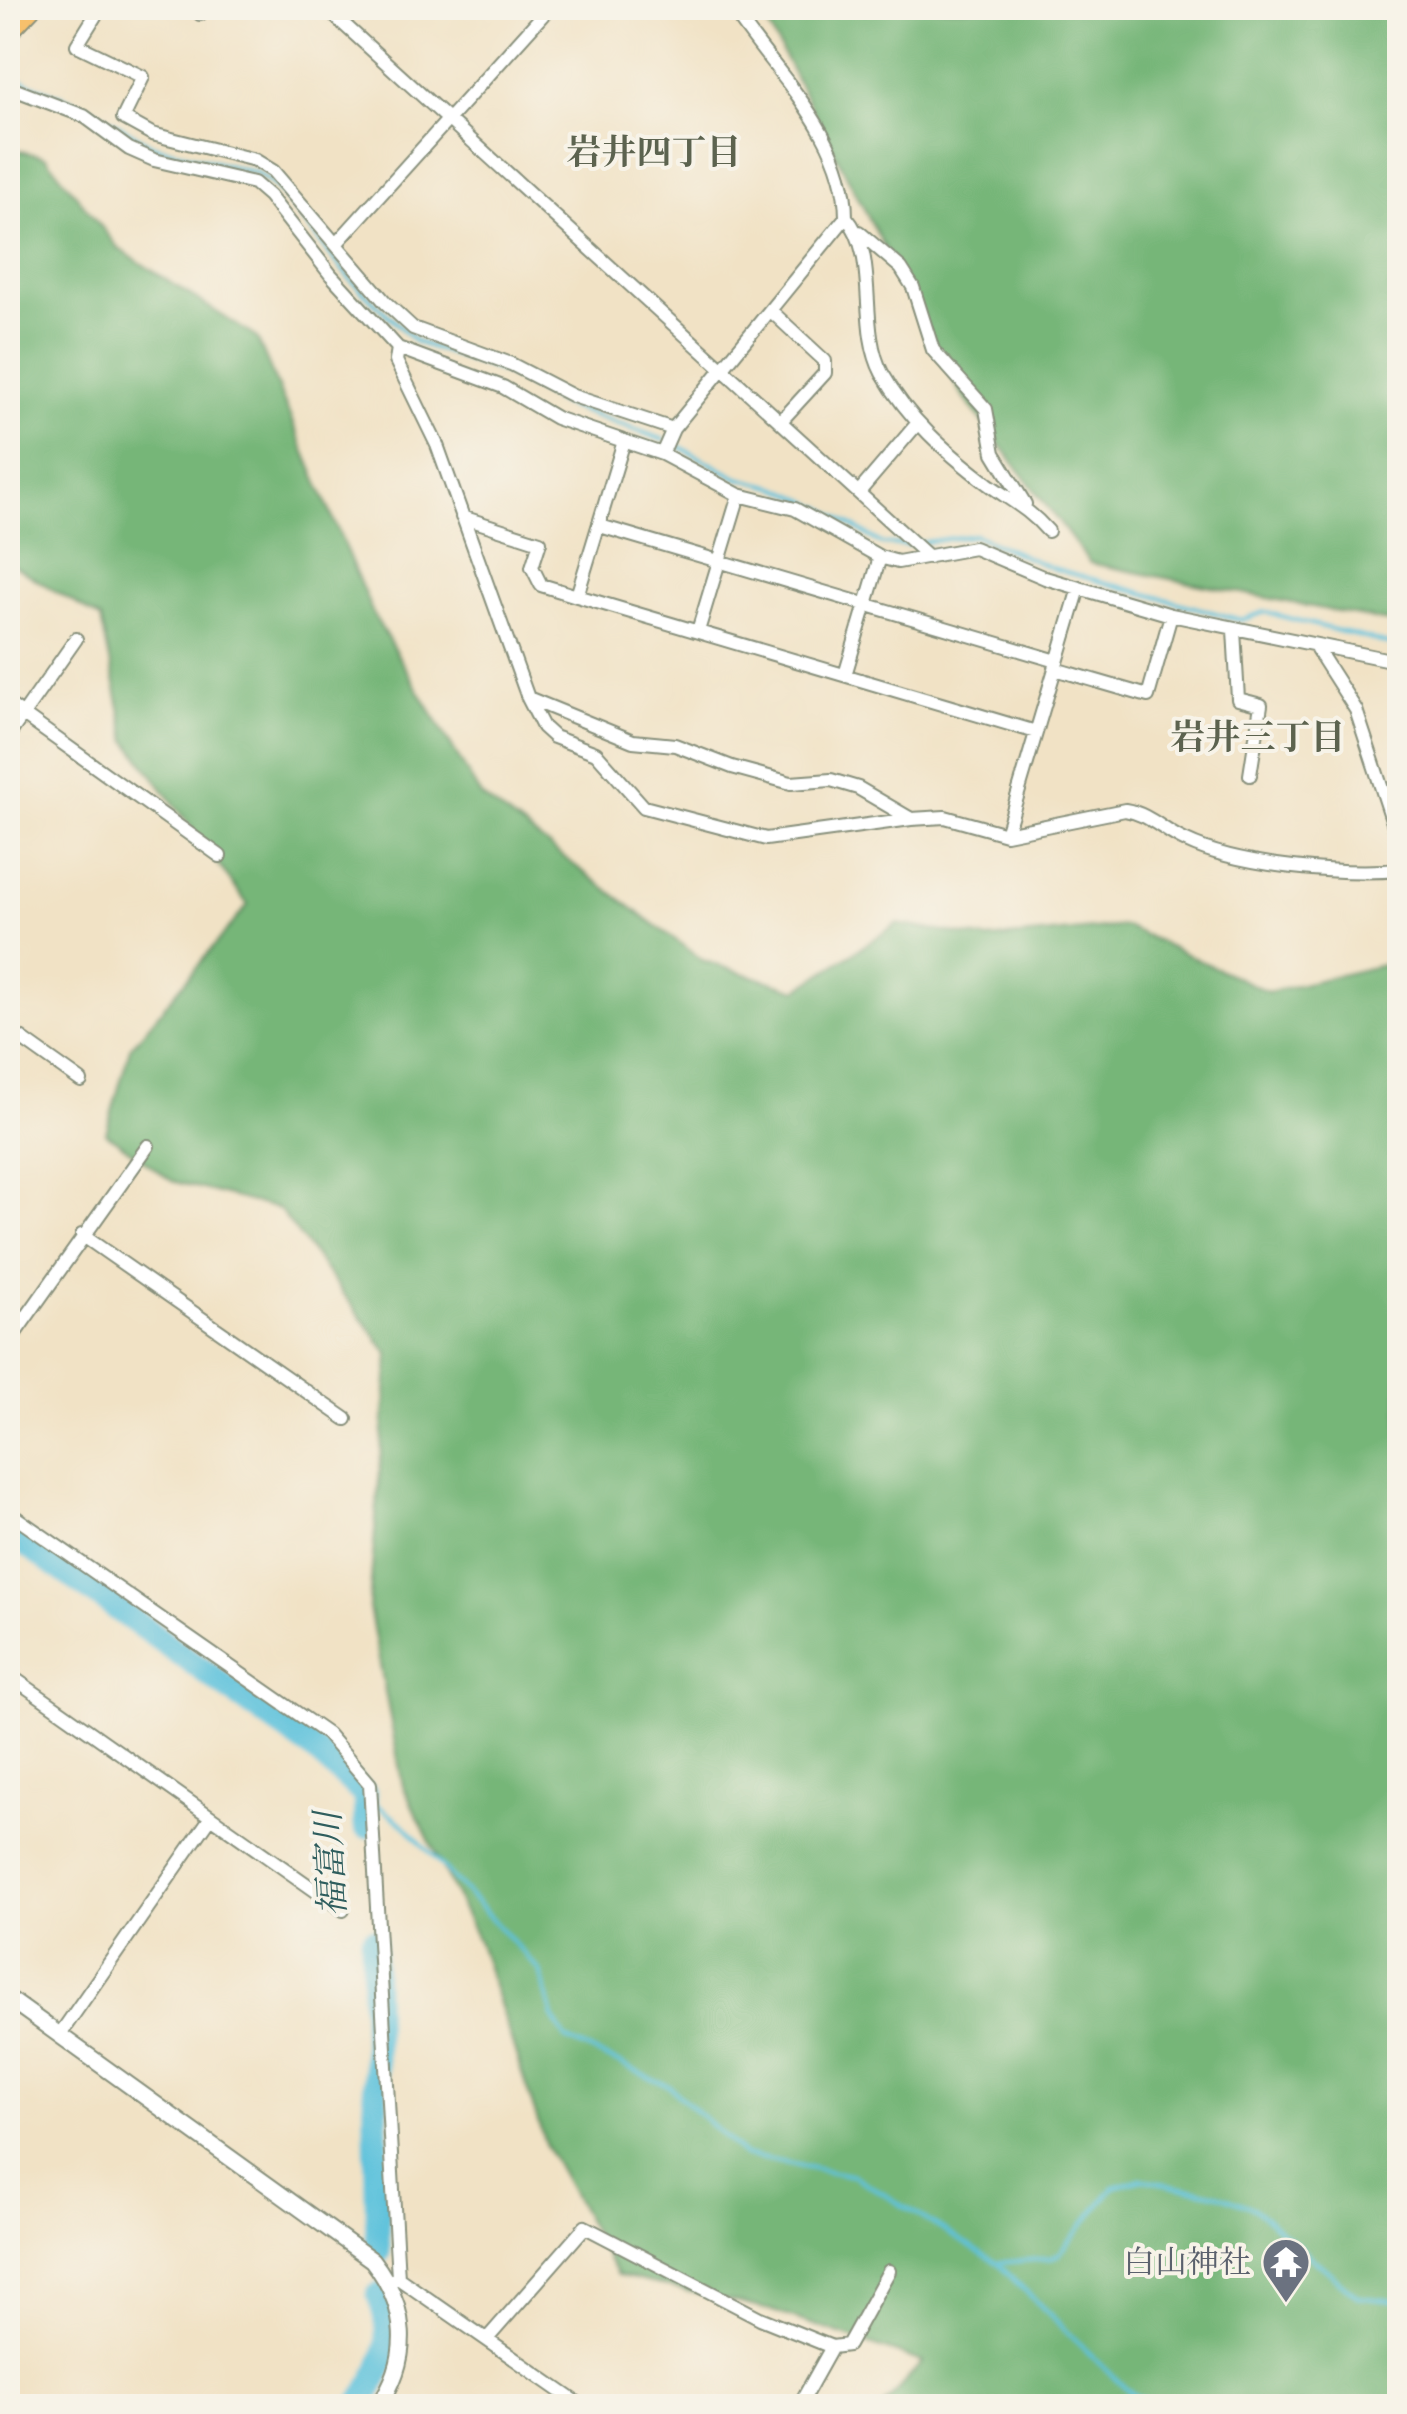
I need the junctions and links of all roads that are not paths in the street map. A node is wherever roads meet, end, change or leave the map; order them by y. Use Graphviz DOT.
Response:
graph roads {
  1 [pos="30,8"];
  2 [pos="100,8"];
  3 [pos="326,8"];
  4 [pos="548,8"];
  5 [pos="732,8"];
  6 [pos="8,31"];
  7 [pos="8,87"];
  8 [pos="448,119"];
  9 [pos="846,217"];
  10 [pos="859,232"];
  11 [pos="336,244"];
  12 [pos="770,310"];
  13 [pos="398,348"];
  14 [pos="722,368"];
  15 [pos="781,421"];
  16 [pos="916,424"];
  17 [pos="624,441"];
  18 [pos="668,441"];
  19 [pos="858,492"];
  20 [pos="739,495"];
  21 [pos="1027,506"];
  22 [pos="462,517"];
  23 [pos="600,526"];
  24 [pos="1048,531"];
  25 [pos="925,552"];
  26 [pos="880,557"];
  27 [pos="719,561"];
  28 [pos="1079,588"];
  29 [pos="577,596"];
  30 [pos="866,604"];
  31 [pos="1171,615"];
  32 [pos="1234,630"];
  33 [pos="698,631"];
  34 [pos="76,639"];
  35 [pos="1317,649"];
  36 [pos="1400,662"];
  37 [pos="1056,665"];
  38 [pos="845,675"];
  39 [pos="528,698"];
  40 [pos="8,704"];
  41 [pos="22,715"];
  42 [pos="1036,732"];
  43 [pos="8,736"];
  44 [pos="1250,775"];
  45 [pos="911,818"];
  46 [pos="1006,834"];
  47 [pos="1400,844"];
  48 [pos="220,856"];
  49 [pos="1400,870"];
  50 [pos="8,1030"];
  51 [pos="81,1081"];
  52 [pos="148,1146"];
  53 [pos="82,1235"];
  54 [pos="8,1342"];
  55 [pos="346,1419"];
  56 [pos="8,1512"];
  57 [pos="8,1674"];
  58 [pos="210,1818"];
  59 [pos="343,1910"];
  60 [pos="8,1998"];
  61 [pos="60,2034"];
  62 [pos="889,2271"];
  63 [pos="393,2280"];
  64 [pos="486,2339"];
  65 [pos="832,2347"];
  66 [pos="378,2406"];
  67 [pos="582,2406"];
  68 [pos="798,2406"];
  1 -- 6 [label="main road"];
  2 -- 11 [label="street"];
  3 -- 8 [label="street"];
  4 -- 8 [label="street"];
  5 -- 9 [label="street"];
  7 -- 13 [label="street"];
  8 -- 11 [label="street"];
  8 -- 14 [label="street"];
  9 -- 10 [label="street"];
  9 -- 12 [label="street"];
  10 -- 16 [label="street"];
  10 -- 21 [label="street"];
  11 -- 18 [label="street"];
  12 -- 14 [label="street"];
  12 -- 15 [label="street"];
  13 -- 17 [label="street"];
  13 -- 22 [label="street"];
  14 -- 15 [label="street"];
  14 -- 18 [label="street"];
  15 -- 19 [label="street"];
  16 -- 19 [label="street"];
  16 -- 21 [label="street"];
  17 -- 18 [label="street"];
  17 -- 23 [label="street"];
  18 -- 20 [label="street"];
  19 -- 25 [label="street"];
  20 -- 26 [label="street"];
  20 -- 27 [label="street"];
  21 -- 24 [label="street"];
  22 -- 29 [label="street"];
  22 -- 39 [label="street"];
  23 -- 27 [label="street"];
  23 -- 29 [label="street"];
  25 -- 26 [label="street"];
  25 -- 28 [label="street"];
  26 -- 30 [label="street"];
  27 -- 30 [label="street"];
  27 -- 33 [label="street"];
  28 -- 31 [label="street"];
  28 -- 37 [label="street"];
  29 -- 33 [label="street"];
  30 -- 37 [label="street"];
  30 -- 38 [label="street"];
  31 -- 32 [label="street"];
  31 -- 37 [label="street"];
  32 -- 35 [label="street"];
  32 -- 44 [label="street"];
  33 -- 38 [label="street"];
  34 -- 41 [label="street"];
  35 -- 36 [label="street"];
  35 -- 47 [label="street"];
  37 -- 42 [label="street"];
  38 -- 42 [label="street"];
  39 -- 45 [label="street"];
  39 -- 45 [label="street"];
  40 -- 41 [label="street"];
  41 -- 43 [label="street"];
  41 -- 48 [label="street"];
  42 -- 46 [label="street"];
  45 -- 46 [label="street"];
  46 -- 49 [label="street"];
  50 -- 51 [label="street"];
  52 -- 53 [label="street"];
  53 -- 54 [label="street"];
  53 -- 55 [label="street"];
  56 -- 63 [label="street"];
  57 -- 58 [label="street"];
  58 -- 59 [label="street"];
  58 -- 61 [label="street"];
  60 -- 61 [label="street"];
  61 -- 63 [label="street"];
  62 -- 65 [label="street"];
  63 -- 64 [label="street"];
  63 -- 66 [label="street"];
  64 -- 65 [label="street"];
  64 -- 67 [label="street"];
  65 -- 68 [label="street"];
}
